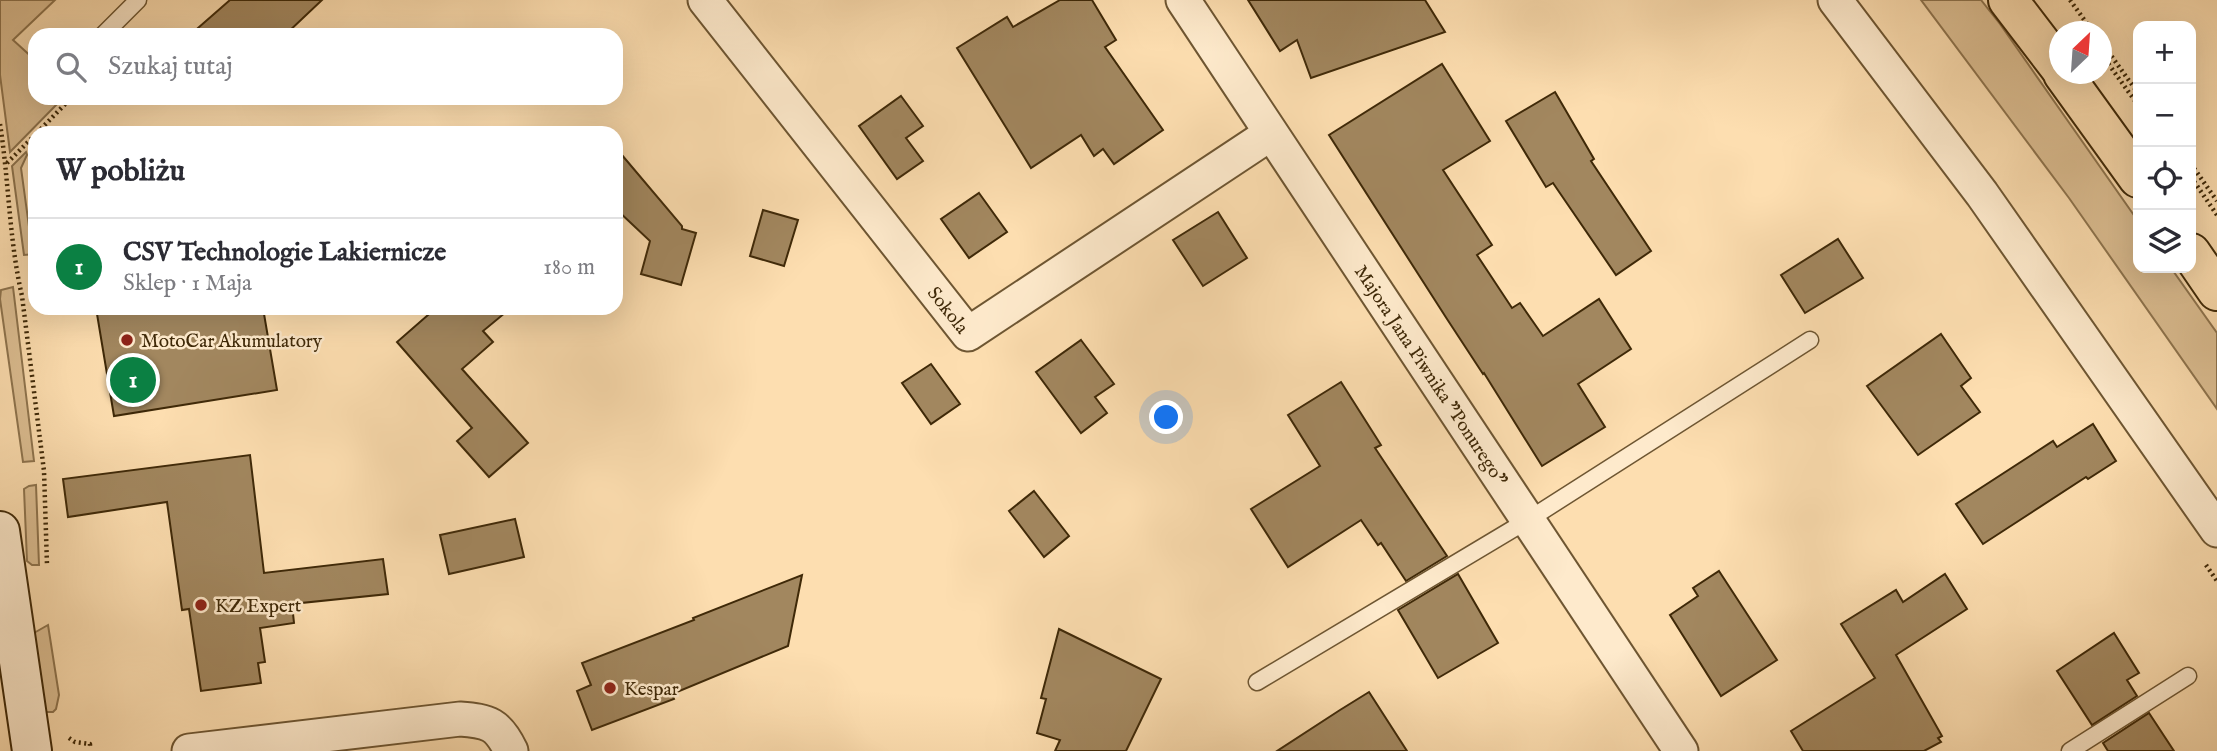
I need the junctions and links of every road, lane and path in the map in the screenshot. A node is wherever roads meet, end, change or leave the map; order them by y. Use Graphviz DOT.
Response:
graph roads {
  1 [pos="138,0"];
  2 [pos="705,0"];
  3 [pos="1183,0"];
  4 [pos="1835,0"];
  5 [pos="2008,0"];
  6 [pos="2070,0"];
  7 [pos="2085,21"];
  8 [pos="110,28"];
  9 [pos="2049,54"];
  10 [pos="2112,57"];
  11 [pos="2112,69"];
  12 [pos="2070,84"];
  13 [pos="2133,86"];
  14 [pos="2133,98"];
  15 [pos="64,105"];
  16 [pos="0,124"];
  17 [pos="44,126"];
  18 [pos="1270,134"];
  19 [pos="28,142"];
  20 [pos="6,164"];
  21 [pos="2133,171"];
  22 [pos="2196,171"];
  23 [pos="2196,184"];
  24 [pos="2217,201"];
  25 [pos="2217,215"];
  26 [pos="2196,260"];
  27 [pos="2217,290"];
  28 [pos="1810,340"];
  29 [pos="1528,520"];
  30 [pos="2217,530"];
  31 [pos="0,531"];
  32 [pos="47,570"];
  33 [pos="2188,676"];
  34 [pos="1257,682"];
  35 [pos="32,751"];
  36 [pos="189,751"];
  37 [pos="512,751"];
  38 [pos="1681,751"];
  39 [pos="2070,751"];
  1 -- 8 [label="lane"];
  2 -- 18 [label="street, Sokola"];
  3 -- 18 [label="street, Majora Jana Piwnika \"Ponurego\""];
  4 -- 30 [label="street"];
  5 -- 9 [label="main road"];
  6 -- 7 [label="path"];
  10 -- 13 [label="path"];
  11 -- 14 [label="path"];
  12 -- 21 [label="main road"];
  15 -- 17 [label="path"];
  16 -- 20 [label="path"];
  18 -- 29 [label="street, Majora Jana Piwnika \"Ponurego\""];
  19 -- 20 [label="path"];
  20 -- 32 [label="path"];
  22 -- 24 [label="path"];
  23 -- 25 [label="path"];
  26 -- 27 [label="main road"];
  28 -- 29 [label="lane"];
  29 -- 34 [label="lane"];
  29 -- 38 [label="street, Majora Jana Piwnika \"Ponurego\""];
  31 -- 35 [label="street"];
  33 -- 39 [label="lane"];
  36 -- 37 [label="street"];
}
